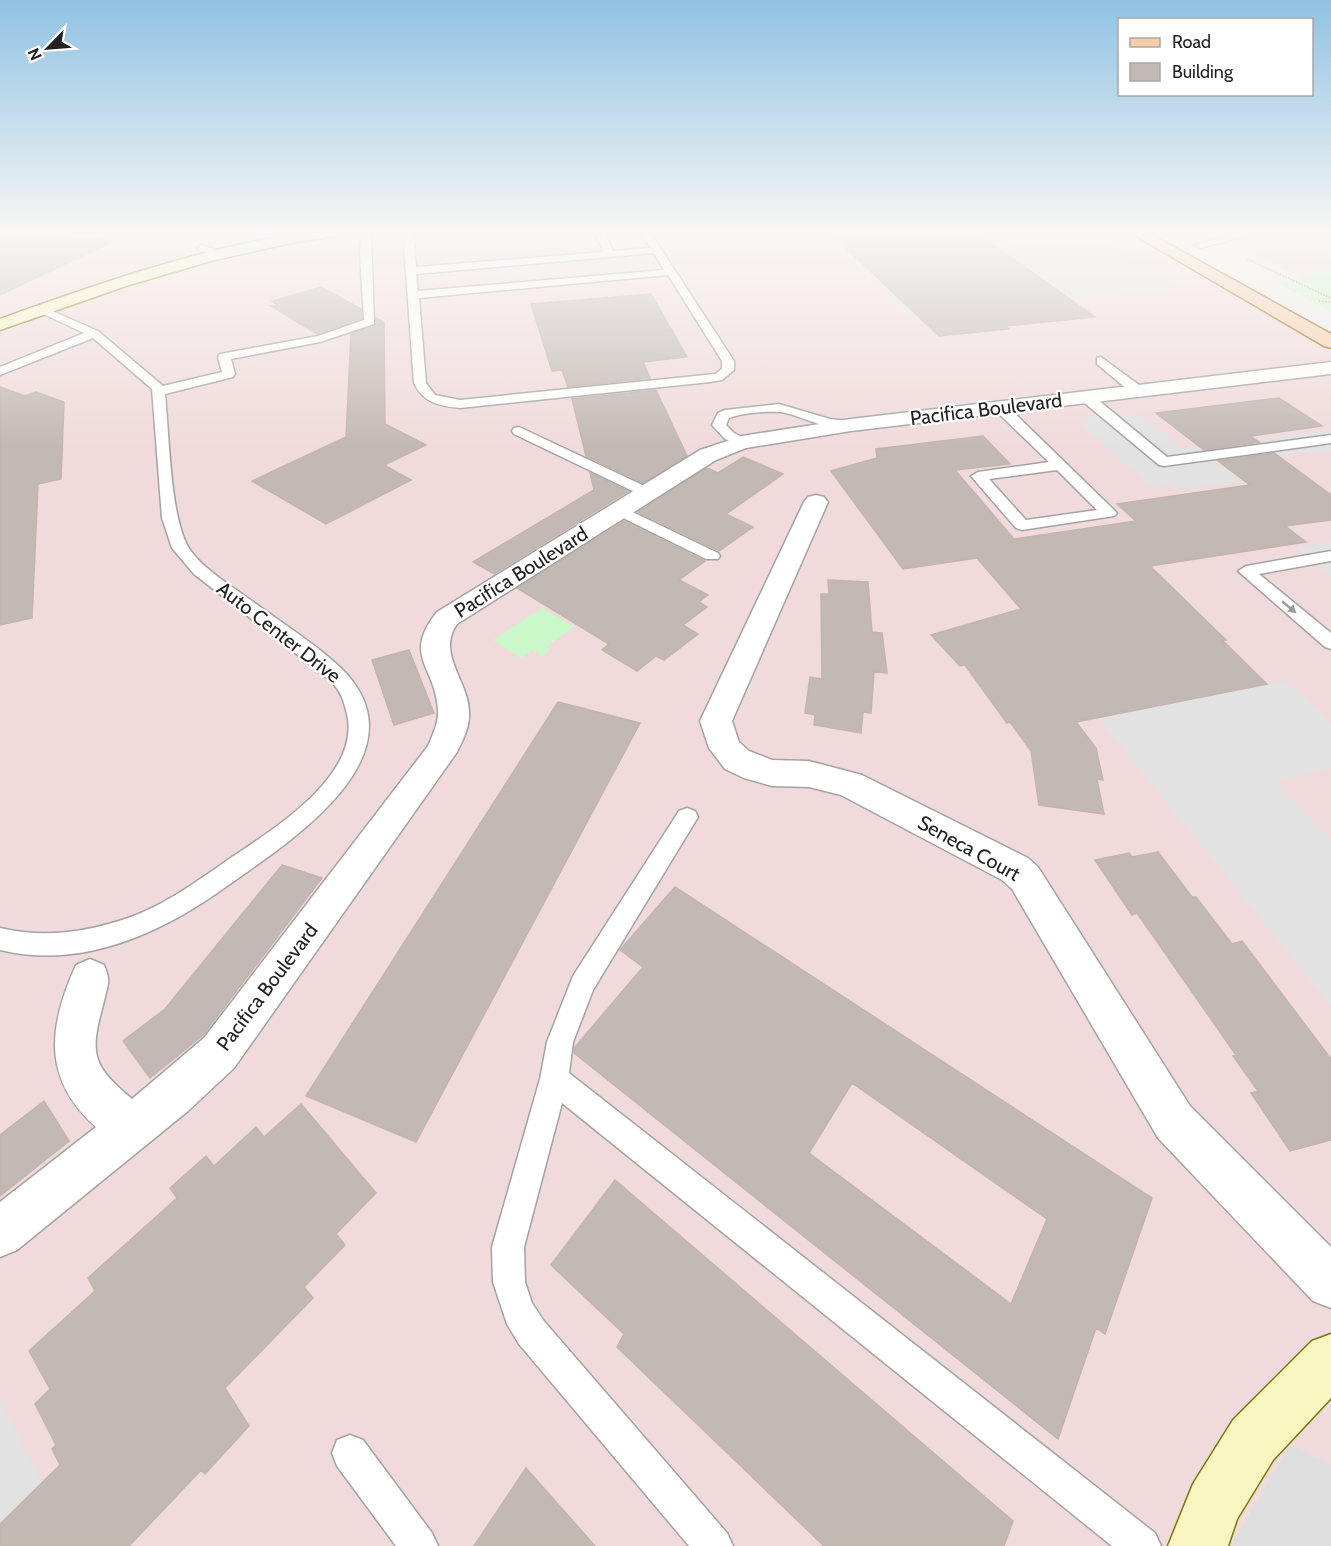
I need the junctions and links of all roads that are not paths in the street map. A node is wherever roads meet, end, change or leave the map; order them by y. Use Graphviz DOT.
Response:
graph roads {
  1 [pos="60,304"];
  2 [pos="369,304"];
  3 [pos="413,304"];
  4 [pos="692,304"];
  5 [pos="1264,304"];
  6 [pos="43,310"];
  7 [pos="0,326"];
  8 [pos="94,333"];
  9 [pos="1331,342"];
  10 [pos="1101,361"];
  11 [pos="1331,368"];
  12 [pos="0,371"];
  13 [pos="160,391"];
  14 [pos="1138,391"];
  15 [pos="1086,397"];
  16 [pos="1000,407"];
  17 [pos="519,432"];
  18 [pos="1331,439"];
  19 [pos="1060,465"];
  20 [pos="648,493"];
  21 [pos="816,502"];
  22 [pos="620,511"];
  23 [pos="712,556"];
  24 [pos="1331,556"];
  25 [pos="1331,643"];
  26 [pos="687,817"];
  27 [pos="4,944"];
  28 [pos="90,978"];
  29 [pos="554,1079"];
  30 [pos="131,1127"];
  31 [pos="0,1233"];
  32 [pos="1331,1283"];
  33 [pos="1331,1360"];
  34 [pos="350,1453"];
  35 [pos="419,1546"];
  36 [pos="714,1546"];
  37 [pos="1142,1546"];
  38 [pos="1198,1546"];
  1 -- 6 [label="street"];
  2 -- 13 [label="lane"];
  3 -- 4 [label="lane"];
  5 -- 9 [label="main road"];
  6 -- 7 [label="street"];
  6 -- 8 [label="lane"];
  8 -- 12 [label="lane"];
  8 -- 13 [label="lane"];
  10 -- 14 [label="lane"];
  11 -- 14 [label="street, Pacifica Boulevard"];
  13 -- 27 [label="lane, Auto Center Drive"];
  14 -- 15 [label="street, Pacifica Boulevard"];
  15 -- 16 [label="street, Pacifica Boulevard"];
  15 -- 18 [label="lane"];
  16 -- 19 [label="lane"];
  16 -- 20 [label="street, Pacifica Boulevard"];
  17 -- 20 [label="lane"];
  19 -- 19 [label="lane"];
  20 -- 22 [label="street, Pacifica Boulevard"];
  21 -- 32 [label="street, Seneca Court"];
  22 -- 23 [label="lane"];
  22 -- 30 [label="street, Pacifica Boulevard"];
  24 -- 25 [label="lane, one-way"];
  26 -- 29 [label="lane"];
  28 -- 30 [label="street"];
  29 -- 36 [label="lane"];
  29 -- 37 [label="lane"];
  30 -- 31 [label="street, Pacifica Boulevard"];
  33 -- 38 [label="street"];
  34 -- 35 [label="lane"];
}
